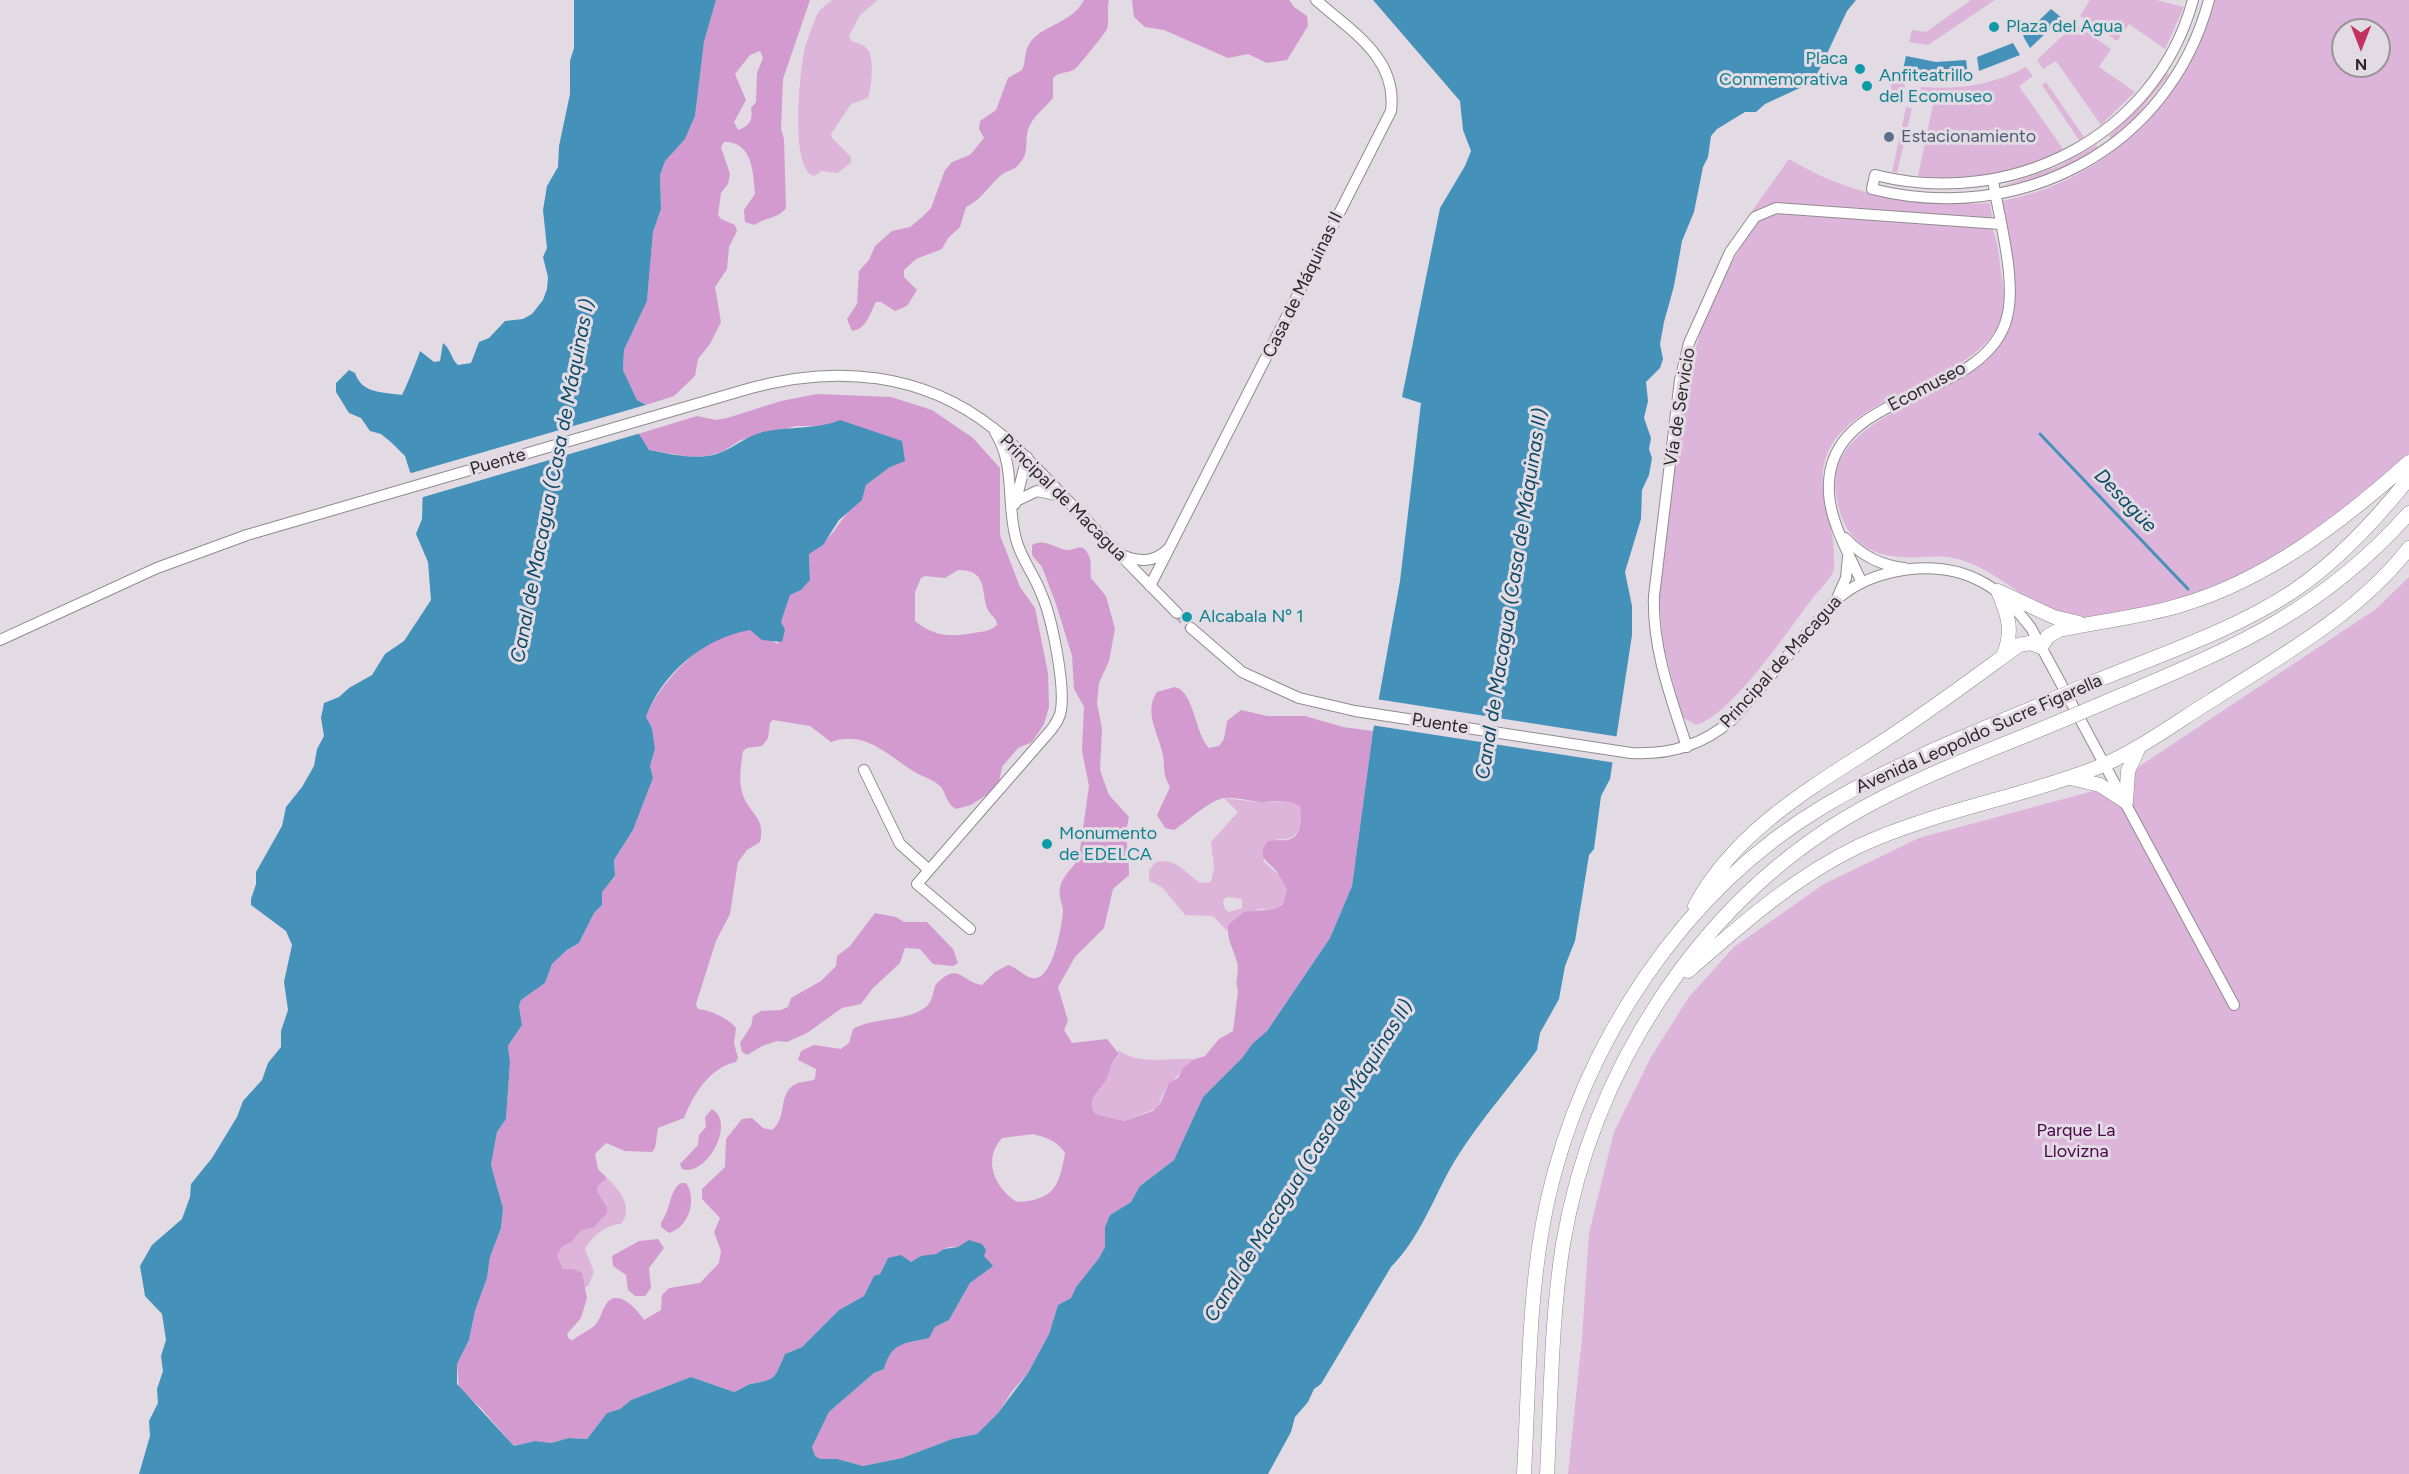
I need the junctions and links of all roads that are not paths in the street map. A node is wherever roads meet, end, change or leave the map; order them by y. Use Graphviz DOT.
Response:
graph roads {
  1 [pos="1316,0"];
  2 [pos="2193,0"];
  3 [pos="2208,0"];
  4 [pos="2187,20"];
  5 [pos="2201,24"];
  6 [pos="2166,61"];
  7 [pos="2179,69"];
  8 [pos="2099,134"];
  9 [pos="2108,147"];
  10 [pos="1993,180"];
  11 [pos="1996,196"];
  12 [pos="2000,224"];
  13 [pos="695,405"];
  14 [pos="992,427"];
  15 [pos="1027,457"];
  16 [pos="2409,462"];
  17 [pos="2409,478"];
  18 [pos="1065,498"];
  19 [pos="1016,501"];
  20 [pos="2409,513"];
  21 [pos="1013,518"];
  22 [pos="1841,534"];
  23 [pos="1170,547"];
  24 [pos="1847,548"];
  25 [pos="2409,548"];
  26 [pos="1118,554"];
  27 [pos="1917,569"];
  28 [pos="1862,583"];
  29 [pos="1150,586"];
  30 [pos="1998,591"];
  31 [pos="1835,601"];
  32 [pos="1177,613"];
  33 [pos="2087,624"];
  34 [pos="1191,628"];
  35 [pos="0,640"];
  36 [pos="2041,647"];
  37 [pos="2003,656"];
  38 [pos="2139,746"];
  39 [pos="1687,747"];
  40 [pos="1631,753"];
  41 [pos="2106,764"];
  42 [pos="864,770"];
  43 [pos="2065,778"];
  44 [pos="2126,802"];
  45 [pos="929,870"];
  46 [pos="1686,925"];
  47 [pos="970,929"];
  48 [pos="1670,986"];
  49 [pos="2234,1005"];
  50 [pos="1524,1474"];
  51 [pos="1547,1474"];
  1 -- 23 [label="street, Casa de Máquinas II"];
  2 -- 4 [label="street"];
  3 -- 5 [label="street"];
  4 -- 5 [label="street"];
  4 -- 6 [label="street"];
  5 -- 7 [label="street"];
  6 -- 7 [label="street"];
  6 -- 8 [label="street"];
  7 -- 9 [label="street"];
  8 -- 9 [label="street"];
  8 -- 10 [label="street"];
  9 -- 11 [label="street"];
  10 -- 11 [label="street, Ecomuseo"];
  10 -- 11 [label="street"];
  11 -- 12 [label="street, Ecomuseo"];
  12 -- 22 [label="street, Ecomuseo"];
  12 -- 39 [label="street, Vía de Servicio"];
  13 -- 14 [label="street, Principal de Macagua"];
  13 -- 35 [label="street, Puente"];
  14 -- 15 [label="street, Principal de Macagua"];
  14 -- 21 [label="street"];
  15 -- 18 [label="street, Principal de Macagua"];
  15 -- 19 [label="street"];
  16 -- 33 [label="main road"];
  17 -- 46 [label="main road, Avenida Leopoldo Sucre Figarella, bridge"];
  18 -- 19 [label="street"];
  18 -- 26 [label="street, Principal de Macagua"];
  19 -- 21 [label="street"];
  20 -- 48 [label="main road, Avenida Leopoldo Sucre Figarella, bridge"];
  21 -- 45 [label="street"];
  22 -- 24 [label="street, Ecomuseo"];
  22 -- 27 [label="street, Ecomuseo"];
  23 -- 26 [label="street"];
  23 -- 29 [label="street, Casa de Máquinas II"];
  24 -- 28 [label="street, Ecomuseo"];
  24 -- 31 [label="street, Ecomuseo"];
  25 -- 38 [label="main road"];
  26 -- 29 [label="street, Principal de Macagua"];
  27 -- 28 [label="street, Principal de Macagua"];
  27 -- 30 [label="street, Principal de Macagua"];
  28 -- 31 [label="street, Principal de Macagua"];
  29 -- 32 [label="street, Principal de Macagua"];
  30 -- 33 [label="main road"];
  30 -- 36 [label="street, Principal de Macagua"];
  30 -- 37 [label="main road"];
  31 -- 39 [label="street, Principal de Macagua"];
  33 -- 36 [label="main road"];
  34 -- 40 [label="street, Puente"];
  36 -- 37 [label="main road"];
  36 -- 41 [label="street, Principal de Macagua"];
  37 -- 46 [label="main road"];
  38 -- 41 [label="main road"];
  38 -- 44 [label="main road"];
  39 -- 40 [label="street, Principal de Macagua"];
  41 -- 43 [label="main road"];
  41 -- 44 [label="street, Principal de Macagua"];
  42 -- 45 [label="street"];
  43 -- 44 [label="main road"];
  43 -- 48 [label="main road"];
  44 -- 49 [label="street, Principal de Macagua"];
  45 -- 47 [label="street"];
  46 -- 50 [label="main road, Avenida Leopoldo Sucre Figarella"];
  48 -- 51 [label="main road, Avenida Leopoldo Sucre Figarella"];
}
